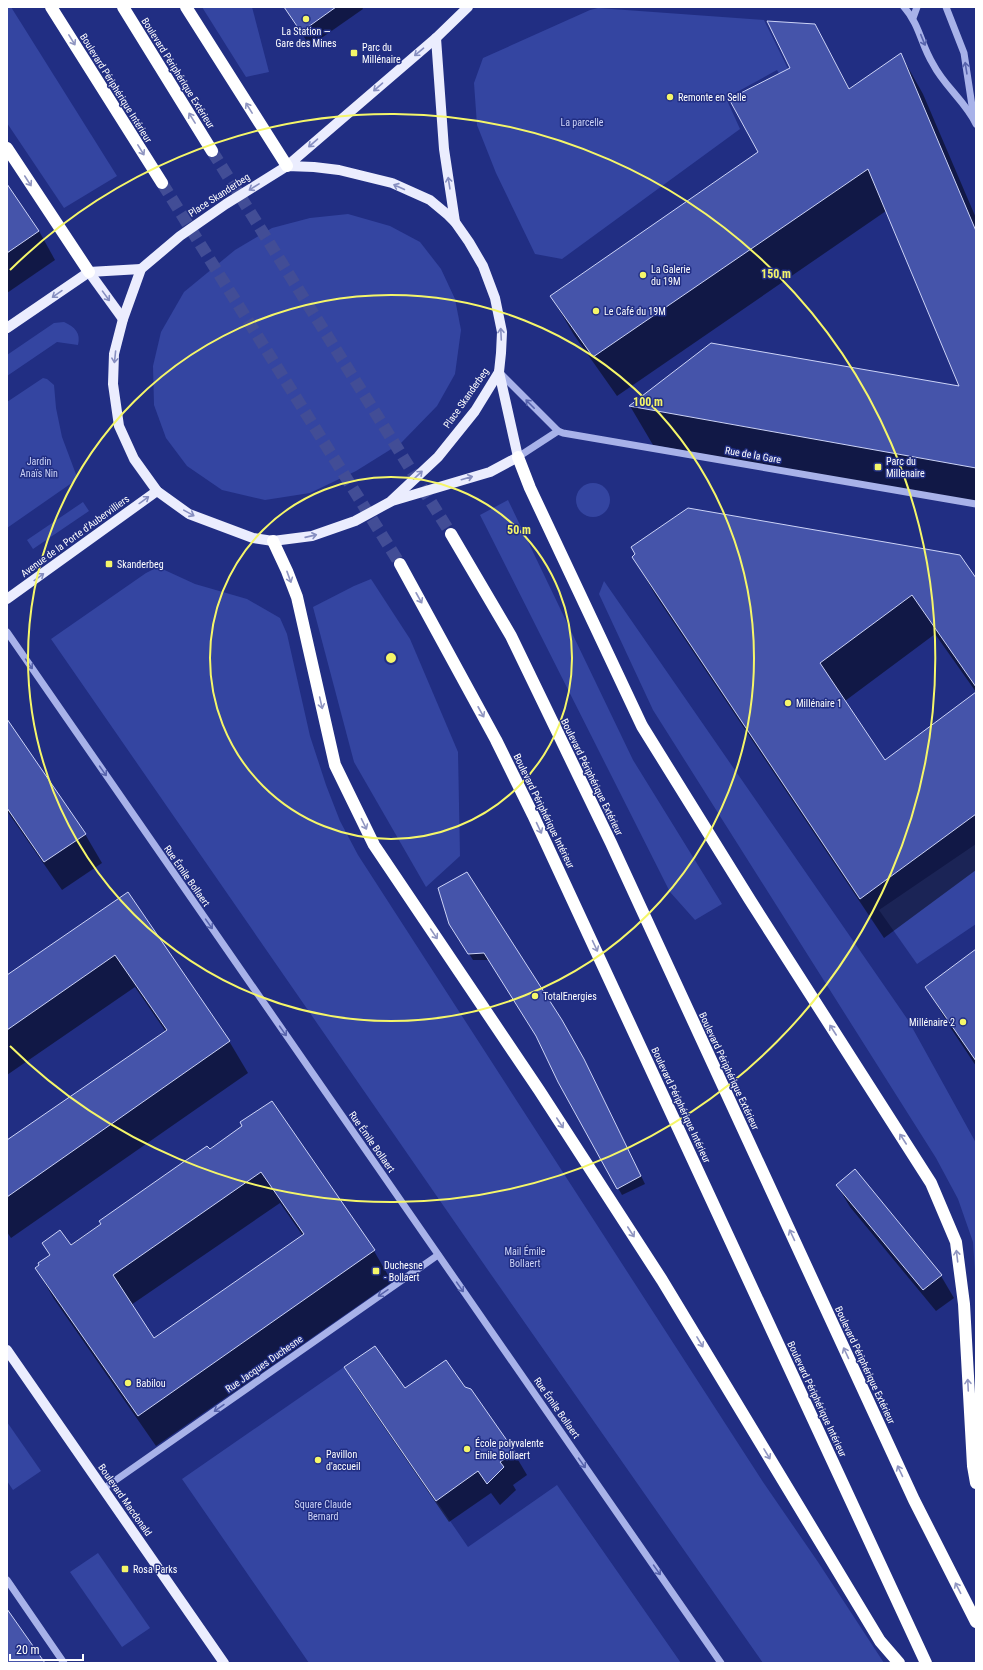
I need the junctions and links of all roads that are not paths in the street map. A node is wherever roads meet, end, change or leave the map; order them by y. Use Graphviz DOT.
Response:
graph roads {
  1 [pos="51,7"];
  2 [pos="123,7"];
  3 [pos="186,7"];
  4 [pos="468,7"];
  5 [pos="904,7"];
  6 [pos="917,7"];
  7 [pos="946,7"];
  8 [pos="913,18"];
  9 [pos="436,38"];
  10 [pos="975,123"];
  11 [pos="7,148"];
  12 [pos="212,151"];
  13 [pos="287,166"];
  14 [pos="162,182"];
  15 [pos="455,222"];
  16 [pos="141,269"];
  17 [pos="89,272"];
  18 [pos="123,319"];
  19 [pos="7,328"];
  20 [pos="499,372"];
  21 [pos="558,431"];
  22 [pos="518,457"];
  23 [pos="157,491"];
  24 [pos="390,502"];
  25 [pos="976,504"];
  26 [pos="451,534"];
  27 [pos="273,541"];
  28 [pos="400,564"];
  29 [pos="7,599"];
  30 [pos="7,632"];
  31 [pos="438,1255"];
  32 [pos="7,1350"];
  33 [pos="976,1483"];
  34 [pos="103,1489"];
  35 [pos="7,1580"];
  36 [pos="976,1622"];
  37 [pos="64,1663"];
  38 [pos="224,1663"];
  39 [pos="722,1663"];
  40 [pos="899,1663"];
  41 [pos="926,1663"];
  1 -- 14 [label="highway, Boulevard Périphérique Intérieur, one-way"];
  12 -- 2 [label="highway, Boulevard Périphérique Extérieur, one-way"];
  13 -- 3 [label="highway, one-way"];
  4 -- 9 [label="main road"];
  5 -- 8 [label="street"];
  6 -- 8 [label="street"];
  10 -- 7 [label="street, one-way"];
  8 -- 10 [label="street, one-way"];
  9 -- 13 [label="main road, one-way"];
  15 -- 9 [label="main road, one-way"];
  11 -- 17 [label="highway, one-way"];
  15 -- 13 [label="main road, Place Skanderbeg, one-way"];
  13 -- 16 [label="main road, Place Skanderbeg, one-way"];
  20 -- 15 [label="main road, Place Skanderbeg, one-way"];
  16 -- 17 [label="main road"];
  16 -- 18 [label="main road, Place Skanderbeg"];
  17 -- 18 [label="main road, one-way"];
  17 -- 19 [label="main road, one-way"];
  18 -- 23 [label="main road, Place Skanderbeg, one-way"];
  21 -- 20 [label="street, one-way"];
  20 -- 22 [label="main road"];
  24 -- 20 [label="main road, Place Skanderbeg, one-way"];
  21 -- 22 [label="street"];
  21 -- 25 [label="street, Rue de la Gare"];
  24 -- 22 [label="main road, one-way"];
  33 -- 22 [label="highway, one-way"];
  23 -- 27 [label="main road, Place Skanderbeg, one-way"];
  29 -- 23 [label="main road, Avenue de la Porte d'Aubervilliers, one-way"];
  27 -- 24 [label="main road, Place Skanderbeg, one-way"];
  36 -- 26 [label="highway, Boulevard Périphérique Extérieur, one-way"];
  27 -- 40 [label="highway, one-way"];
  28 -- 41 [label="highway, Boulevard Périphérique Intérieur, one-way"];
  30 -- 31 [label="street, Rue Émile Bollaert, one-way"];
  31 -- 34 [label="street, Rue Jacques Duchesne, one-way"];
  31 -- 39 [label="street, Rue Émile Bollaert, one-way"];
  32 -- 34 [label="main road, Boulevard Macdonald"];
  34 -- 38 [label="main road, Boulevard Macdonald"];
  35 -- 37 [label="street"];
}
